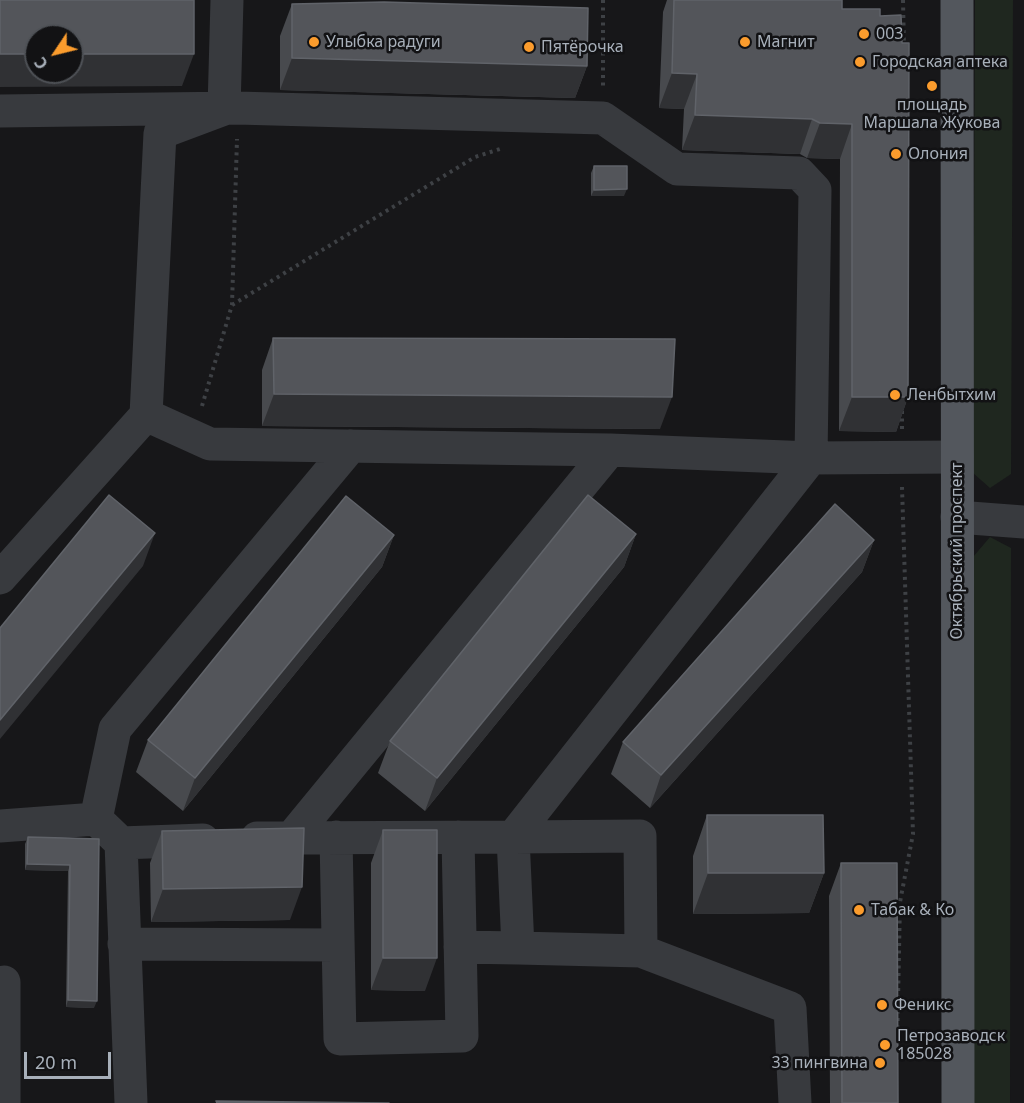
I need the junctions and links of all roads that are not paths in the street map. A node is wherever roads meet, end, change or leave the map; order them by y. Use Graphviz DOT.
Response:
graph roads {
  1 [pos="227,0"];
  2 [pos="957,0"];
  3 [pos="231,109"];
  4 [pos="0,111"];
  5 [pos="146,415"];
  6 [pos="351,446"];
  7 [pos="610,450"];
  8 [pos="957,457"];
  9 [pos="811,458"];
  10 [pos="957,517"];
  11 [pos="1024,522"];
  12 [pos="0,578"];
  13 [pos="96,819"];
  14 [pos="0,826"];
  15 [pos="292,837"];
  16 [pos="336,837"];
  17 [pos="458,837"];
  18 [pos="513,837"];
  19 [pos="121,843"];
  20 [pos="124,944"];
  21 [pos="338,945"];
  22 [pos="460,947"];
  23 [pos="518,948"];
  24 [pos="641,951"];
  25 [pos="4,982"];
  26 [pos="4,1103"];
  27 [pos="130,1103"];
  28 [pos="795,1103"];
  29 [pos="958,1103"];
  1 -- 3 [label="street"];
  2 -- 8 [label="main road, Октябрьский проспект"];
  3 -- 4 [label="street"];
  3 -- 5 [label="street"];
  3 -- 9 [label="street"];
  5 -- 6 [label="street"];
  5 -- 12 [label="street"];
  6 -- 7 [label="street"];
  6 -- 13 [label="street"];
  7 -- 9 [label="street"];
  7 -- 15 [label="street"];
  8 -- 9 [label="street"];
  8 -- 10 [label="main road, Октябрьский проспект"];
  9 -- 18 [label="street"];
  10 -- 11 [label="street"];
  10 -- 29 [label="main road, Октябрьский проспект"];
  13 -- 14 [label="street"];
  13 -- 19 [label="street"];
  15 -- 16 [label="street"];
  15 -- 19 [label="street"];
  16 -- 17 [label="street"];
  16 -- 21 [label="street"];
  17 -- 18 [label="street"];
  17 -- 22 [label="street"];
  18 -- 23 [label="street"];
  18 -- 24 [label="street"];
  19 -- 20 [label="street"];
  20 -- 21 [label="street"];
  20 -- 27 [label="street"];
  21 -- 22 [label="street"];
  22 -- 23 [label="street"];
  23 -- 24 [label="street"];
  24 -- 28 [label="street"];
  25 -- 26 [label="street"];
}
